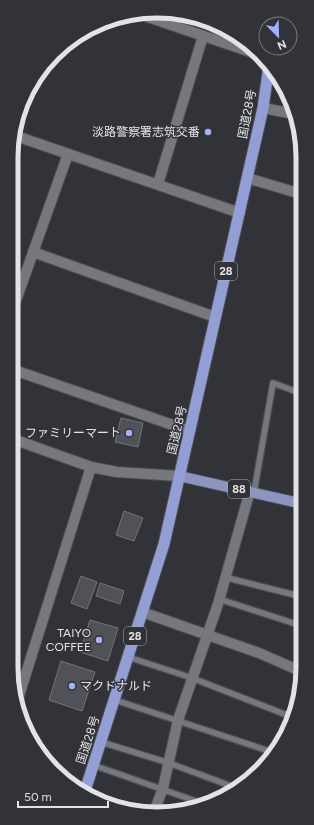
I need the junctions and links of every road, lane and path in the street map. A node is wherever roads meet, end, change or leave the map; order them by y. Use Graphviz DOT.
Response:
graph roads {
  1 [pos="153,18"];
  2 [pos="203,36"];
  3 [pos="247,51"];
  4 [pos="268,73"];
  5 [pos="263,108"];
  6 [pos="289,113"];
  7 [pos="19,137"];
  8 [pos="68,154"];
  9 [pos="247,178"];
  10 [pos="158,184"];
  11 [pos="296,193"];
  12 [pos="240,212"];
  13 [pos="33,252"];
  14 [pos="18,295"];
  15 [pos="215,317"];
  16 [pos="18,371"];
  17 [pos="296,392"];
  18 [pos="190,431"];
  19 [pos="18,441"];
  20 [pos="91,467"];
  21 [pos="179,476"];
  22 [pos="252,492"];
  23 [pos="296,502"];
  24 [pos="224,577"];
  25 [pos="296,595"];
  26 [pos="219,599"];
  27 [pos="142,612"];
  28 [pos="296,623"];
  29 [pos="208,634"];
  30 [pos="128,657"];
  31 [pos="296,669"];
  32 [pos="192,678"];
  33 [pos="20,691"];
  34 [pos="115,700"];
  35 [pos="288,715"];
  36 [pos="178,720"];
  37 [pos="101,742"];
  38 [pos="269,751"];
  39 [pos="169,763"];
  40 [pos="93,765"];
  41 [pos="230,786"];
  42 [pos="86,787"];
  43 [pos="163,788"];
  44 [pos="196,801"];
  45 [pos="156,807"];
  1 -- 2 [label="street"];
  2 -- 3 [label="street"];
  2 -- 10 [label="street"];
  4 -- 5 [label="highway, 国道28号 / 28"];
  5 -- 6 [label="street"];
  5 -- 9 [label="highway, 国道28号 / 28"];
  7 -- 8 [label="street"];
  8 -- 10 [label="street"];
  8 -- 13 [label="street"];
  9 -- 11 [label="street"];
  9 -- 12 [label="highway, 国道28号 / 28"];
  10 -- 12 [label="street"];
  12 -- 15 [label="highway, 国道28号 / 28"];
  13 -- 14 [label="street"];
  13 -- 15 [label="street"];
  15 -- 18 [label="highway, 国道28号 / 28"];
  16 -- 18 [label="street"];
  17 -- 22 [label="lane"];
  18 -- 21 [label="highway, 国道28号 / 28"];
  19 -- 20 [label="street"];
  20 -- 21 [label="street"];
  20 -- 33 [label="street"];
  21 -- 22 [label="main road, 88"];
  21 -- 27 [label="highway, 国道28号 / 28"];
  22 -- 23 [label="main road, 88"];
  22 -- 24 [label="street"];
  24 -- 25 [label="lane"];
  24 -- 26 [label="street"];
  26 -- 28 [label="lane"];
  26 -- 29 [label="street"];
  27 -- 29 [label="street"];
  27 -- 30 [label="highway, 国道28号 / 28"];
  29 -- 31 [label="street"];
  29 -- 32 [label="street"];
  30 -- 32 [label="lane"];
  30 -- 34 [label="highway, 国道28号 / 28"];
  32 -- 35 [label="lane"];
  32 -- 36 [label="street"];
  34 -- 36 [label="lane"];
  34 -- 37 [label="highway, 国道28号 / 28"];
  36 -- 38 [label="lane"];
  36 -- 39 [label="street"];
  37 -- 39 [label="lane"];
  37 -- 40 [label="highway, 国道28号 / 28"];
  39 -- 41 [label="lane"];
  39 -- 43 [label="street"];
  40 -- 42 [label="highway, 国道28号 / 28"];
  40 -- 43 [label="lane"];
  43 -- 44 [label="lane"];
  43 -- 45 [label="street"];
}
